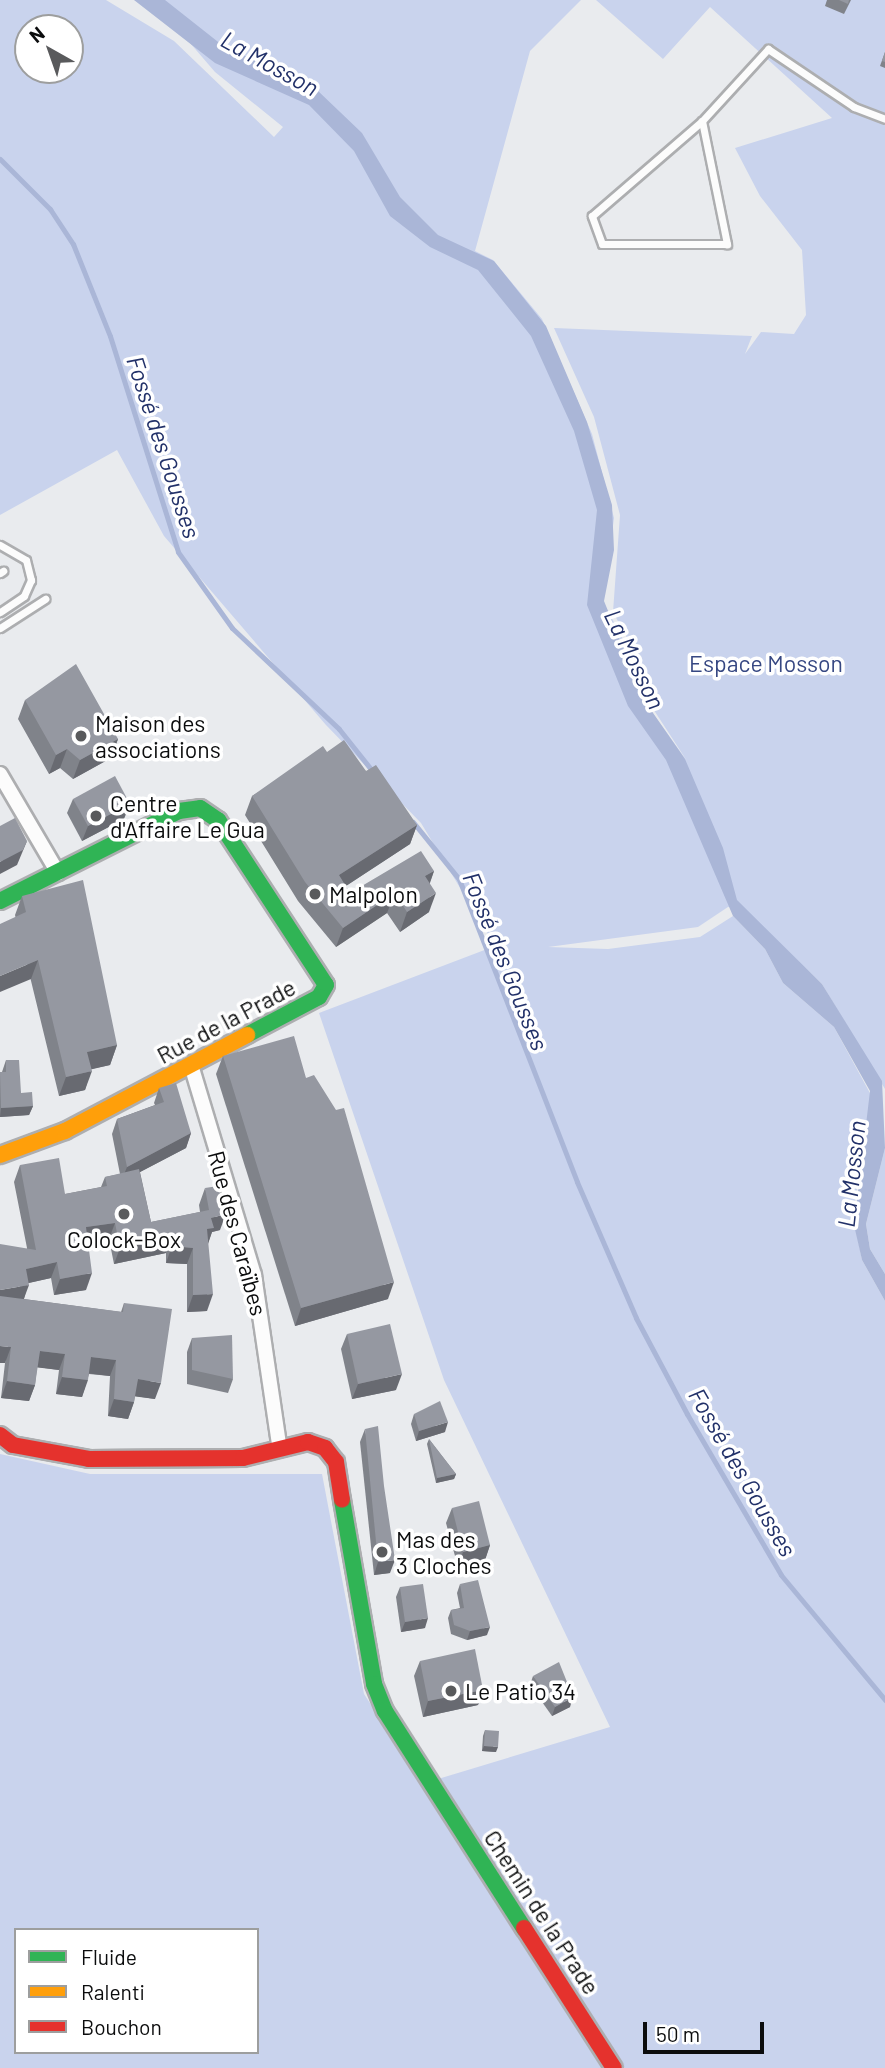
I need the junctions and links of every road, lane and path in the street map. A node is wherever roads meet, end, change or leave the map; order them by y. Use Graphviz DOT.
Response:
graph roads {
  1 [pos="885,119"];
  2 [pos="702,121"];
  3 [pos="0,544"];
  4 [pos="45,599"];
  5 [pos="0,612"];
  6 [pos="0,628"];
  7 [pos="0,774"];
  8 [pos="58,873"];
  9 [pos="0,901"];
  10 [pos="191,1065"];
  11 [pos="0,1154"];
  12 [pos="0,1436"];
  13 [pos="279,1445"];
  14 [pos="614,2068"];
  1 -- 2 [label="lane"];
  2 -- 2 [label="lane"];
  3 -- 5 [label="lane"];
  4 -- 6 [label="lane"];
  7 -- 8 [label="street"];
  8 -- 9 [label="street"];
  8 -- 10 [label="street, Rue de la Prade"];
  10 -- 11 [label="street, Rue de la Prade"];
  10 -- 13 [label="street, Rue des Caraïbes"];
  12 -- 13 [label="street, Chemin de la Prade"];
  13 -- 14 [label="street, Chemin de la Prade"];
}
